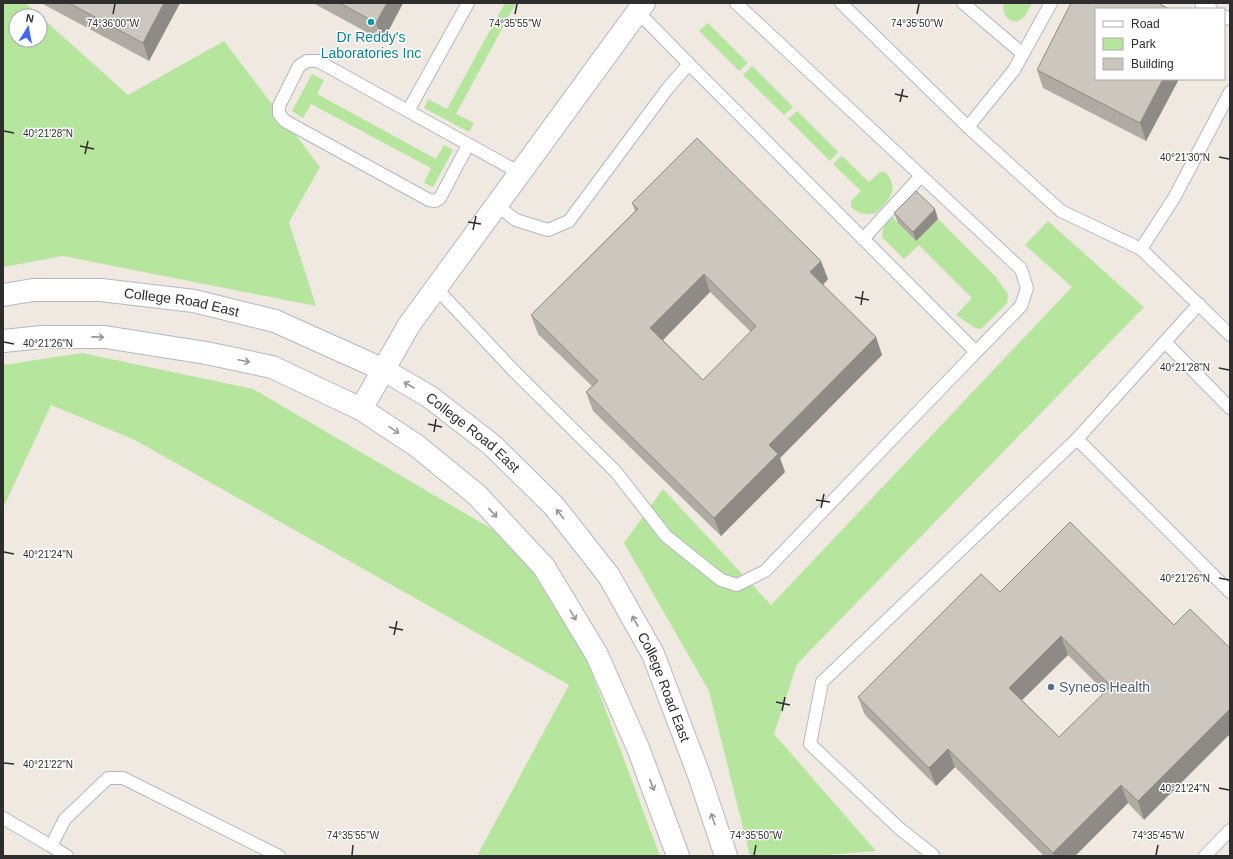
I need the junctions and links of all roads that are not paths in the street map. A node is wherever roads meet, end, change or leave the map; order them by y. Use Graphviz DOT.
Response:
graph roads {
  1 [pos="468,3"];
  2 [pos="736,3"];
  3 [pos="842,3"];
  4 [pos="963,3"];
  5 [pos="1051,3"];
  6 [pos="641,7"];
  7 [pos="1022,54"];
  8 [pos="689,64"];
  9 [pos="1230,92"];
  10 [pos="408,111"];
  11 [pos="968,127"];
  12 [pos="468,145"];
  13 [pos="520,173"];
  14 [pos="921,176"];
  15 [pos="496,205"];
  16 [pos="863,238"];
  17 [pos="1141,249"];
  18 [pos="436,288"];
  19 [pos="3,295"];
  20 [pos="1199,304"];
  21 [pos="1230,335"];
  22 [pos="3,341"];
  23 [pos="1164,342"];
  24 [pos="976,352"];
  25 [pos="384,370"];
  26 [pos="1230,408"];
  27 [pos="361,409"];
  28 [pos="1077,439"];
  29 [pos="1230,592"];
  30 [pos="3,818"];
  31 [pos="1230,830"];
  32 [pos="51,846"];
  33 [pos="67,856"];
  34 [pos="279,856"];
  35 [pos="678,856"];
  36 [pos="726,856"];
  37 [pos="933,856"];
  38 [pos="1205,856"];
  1 -- 10 [label="lane"];
  2 -- 14 [label="lane"];
  3 -- 11 [label="lane"];
  4 -- 7 [label="lane"];
  5 -- 7 [label="lane"];
  6 -- 8 [label="lane"];
  6 -- 13 [label="street"];
  7 -- 11 [label="lane"];
  8 -- 15 [label="lane"];
  8 -- 16 [label="lane"];
  9 -- 17 [label="lane"];
  10 -- 12 [label="lane"];
  10 -- 12 [label="lane"];
  11 -- 17 [label="lane"];
  12 -- 13 [label="lane"];
  13 -- 15 [label="street"];
  14 -- 16 [label="lane"];
  14 -- 24 [label="lane"];
  15 -- 18 [label="street"];
  16 -- 24 [label="lane"];
  17 -- 20 [label="lane"];
  18 -- 24 [label="lane"];
  18 -- 25 [label="street"];
  19 -- 25 [label="street, College Road East"];
  20 -- 21 [label="lane"];
  20 -- 23 [label="lane"];
  22 -- 27 [label="street, one-way"];
  23 -- 26 [label="lane"];
  23 -- 28 [label="lane"];
  25 -- 27 [label="street"];
  36 -- 25 [label="street, College Road East, one-way"];
  27 -- 35 [label="street, one-way"];
  28 -- 29 [label="lane"];
  28 -- 37 [label="lane"];
  30 -- 32 [label="lane"];
  31 -- 38 [label="lane"];
  32 -- 33 [label="lane"];
  32 -- 34 [label="lane"];
}
